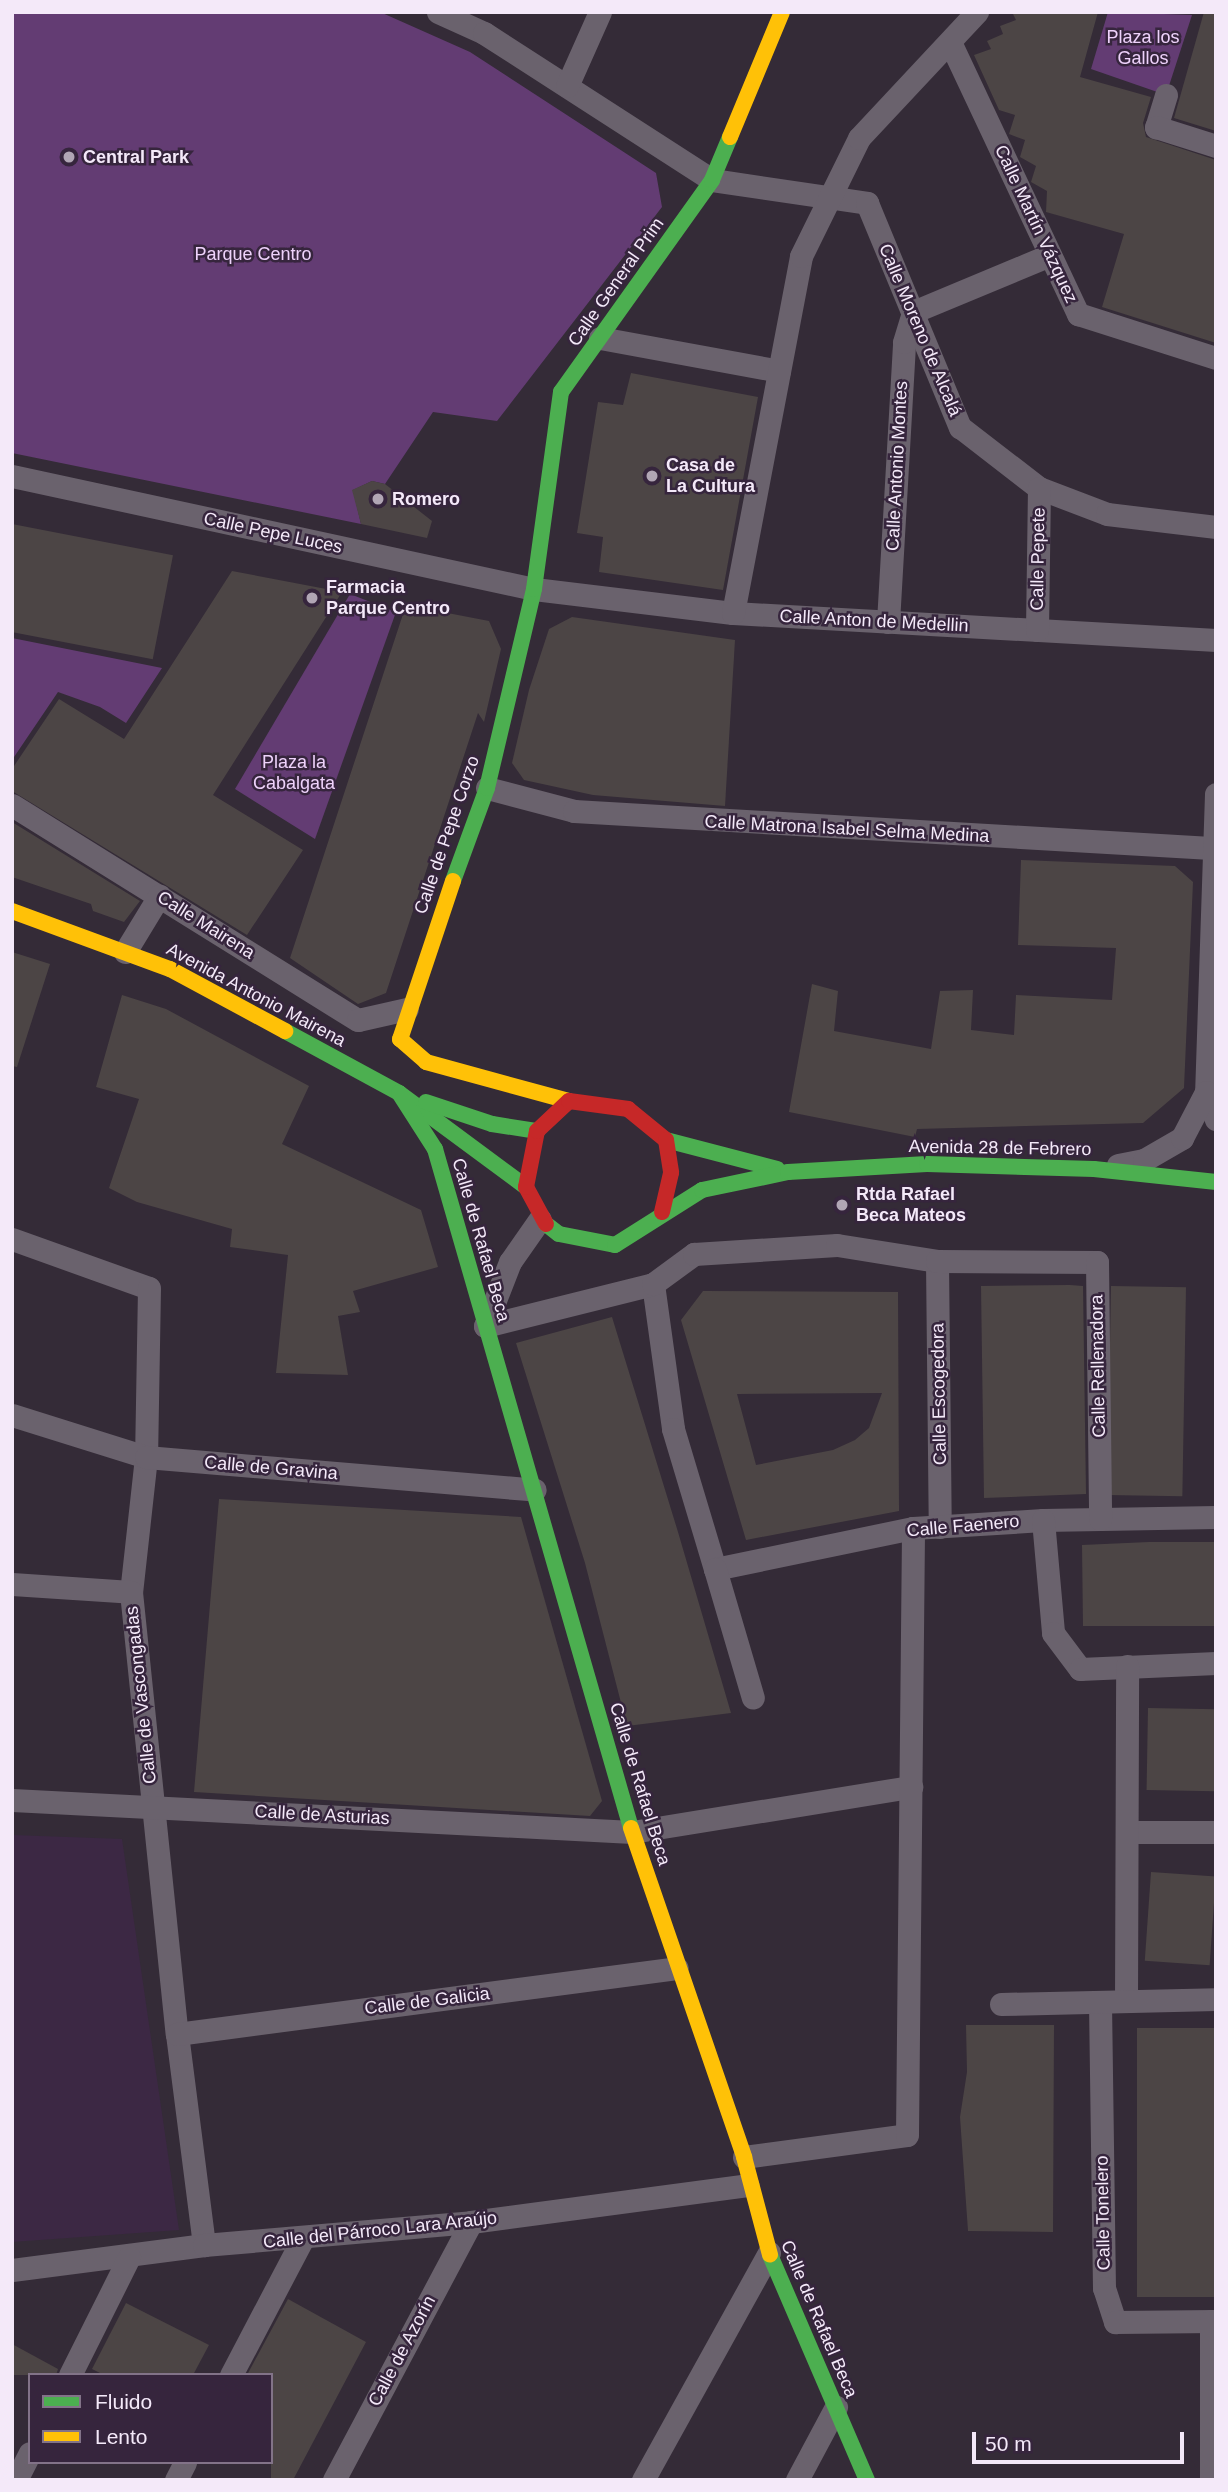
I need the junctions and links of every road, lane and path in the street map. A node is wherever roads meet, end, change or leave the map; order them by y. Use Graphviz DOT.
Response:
graph roads {
  1 [pos="438,12"];
  2 [pos="600,12"];
  3 [pos="782,12"];
  4 [pos="977,12"];
  5 [pos="950,42"];
  6 [pos="566,86"];
  7 [pos="1166,94"];
  8 [pos="1216,146"];
  9 [pos="712,180"];
  10 [pos="829,197"];
  11 [pos="1050,255"];
  12 [pos="913,312"];
  13 [pos="600,338"];
  14 [pos="1216,358"];
  15 [pos="779,371"];
  16 [pos="12,476"];
  17 [pos="1039,488"];
  18 [pos="1216,527"];
  19 [pos="534,589"];
  20 [pos="733,613"];
  21 [pos="888,622"];
  22 [pos="1037,630"];
  23 [pos="1216,640"];
  24 [pos="487,788"];
  25 [pos="1216,794"];
  26 [pos="12,805"];
  27 [pos="1211,848"];
  28 [pos="159,896"];
  29 [pos="12,911"];
  30 [pos="125,952"];
  31 [pos="407,1009"];
  32 [pos="1206,1091"];
  33 [pos="399,1093"];
  34 [pos="569,1101"];
  35 [pos="1216,1119"];
  36 [pos="537,1131"];
  37 [pos="666,1140"];
  38 [pos="1094,1169"];
  39 [pos="789,1172"];
  40 [pos="1214,1182"];
  41 [pos="526,1187"];
  42 [pos="662,1212"];
  43 [pos="540,1219"];
  44 [pos="12,1239"];
  45 [pos="937,1261"];
  46 [pos="653,1284"];
  47 [pos="485,1326"];
  48 [pos="12,1415"];
  49 [pos="146,1457"];
  50 [pos="535,1490"];
  51 [pos="1216,1517"];
  52 [pos="1100,1519"];
  53 [pos="1043,1520"];
  54 [pos="940,1527"];
  55 [pos="913,1528"];
  56 [pos="715,1569"];
  57 [pos="12,1584"];
  58 [pos="131,1592"];
  59 [pos="1216,1664"];
  60 [pos="1127,1666"];
  61 [pos="753,1698"];
  62 [pos="911,1787"];
  63 [pos="12,1800"];
  64 [pos="151,1805"];
  65 [pos="632,1832"];
  66 [pos="1128,1832"];
  67 [pos="1216,1832"];
  68 [pos="677,1968"];
  69 [pos="1216,2000"];
  70 [pos="1126,2001"];
  71 [pos="1100,2002"];
  72 [pos="1001,2004"];
  73 [pos="177,2034"];
  74 [pos="744,2157"];
  75 [pos="748,2185"];
  76 [pos="471,2222"];
  77 [pos="302,2240"];
  78 [pos="204,2245"];
  79 [pos="769,2253"];
  80 [pos="129,2257"];
  81 [pos="12,2270"];
  82 [pos="1214,2321"];
  83 [pos="71,2373"];
  84 [pos="232,2373"];
  85 [pos="836,2407"];
  86 [pos="28,2457"];
  87 [pos="185,2464"];
  88 [pos="16,2480"];
  89 [pos="176,2480"];
  90 [pos="334,2480"];
  91 [pos="643,2480"];
  92 [pos="797,2480"];
  93 [pos="867,2480"];
  94 [pos="1211,2480"];
  1 -- 6 [label="street"];
  2 -- 6 [label="street"];
  3 -- 9 [label="street, Calle General Prim"];
  4 -- 5 [label="street"];
  5 -- 10 [label="street"];
  5 -- 11 [label="street, Calle Martín Vázquez"];
  6 -- 9 [label="street"];
  7 -- 8 [label="street"];
  9 -- 10 [label="street"];
  9 -- 13 [label="street, Calle General Prim"];
  10 -- 12 [label="street, Calle Moreno de Alcalá"];
  10 -- 15 [label="street"];
  11 -- 12 [label="street"];
  11 -- 14 [label="street, Calle Martín Vázquez"];
  12 -- 17 [label="street, Calle Moreno de Alcalá"];
  12 -- 21 [label="street, Calle Antonio Montes"];
  13 -- 15 [label="street"];
  13 -- 19 [label="street, Calle General Prim"];
  15 -- 20 [label="street"];
  16 -- 19 [label="street, Calle Pepe Luces"];
  17 -- 18 [label="street, Calle Moreno de Alcalá"];
  17 -- 22 [label="street, Calle Pepete"];
  19 -- 20 [label="street, Calle Anton de Medellin"];
  19 -- 24 [label="street, Calle de Pepe Corzo"];
  20 -- 21 [label="street, Calle Anton de Medellin"];
  21 -- 22 [label="street, Calle Anton de Medellin"];
  22 -- 23 [label="street, Calle Anton de Medellin"];
  24 -- 27 [label="street, Calle Matrona Isabel Selma Medina"];
  24 -- 31 [label="street, Calle de Pepe Corzo"];
  25 -- 27 [label="street"];
  26 -- 28 [label="street, Calle Mairena"];
  27 -- 32 [label="street"];
  28 -- 30 [label="street"];
  28 -- 31 [label="street, Calle Mairena"];
  29 -- 30 [label="street, Avenida Antonio Mairena"];
  30 -- 33 [label="street, Avenida Antonio Mairena"];
  31 -- 34 [label="street, Calle de Pepe Corzo"];
  32 -- 35 [label="street"];
  32 -- 38 [label="street"];
  33 -- 36 [label="street"];
  33 -- 41 [label="street"];
  33 -- 47 [label="street, Calle de Rafael Beca"];
  34 -- 36 [label="street"];
  34 -- 37 [label="street"];
  36 -- 41 [label="street"];
  37 -- 39 [label="street, Avenida 28 de Febrero"];
  37 -- 42 [label="street"];
  38 -- 39 [label="street, Avenida 28 de Febrero"];
  38 -- 40 [label="street, Avenida 28 de Febrero"];
  39 -- 42 [label="street, Avenida 28 de Febrero"];
  41 -- 43 [label="street"];
  42 -- 43 [label="street"];
  43 -- 47 [label="street"];
  44 -- 49 [label="street, Calle de Vascongadas"];
  45 -- 46 [label="street"];
  45 -- 52 [label="street, Calle Rellenadora"];
  45 -- 54 [label="street, Calle Escogedora"];
  46 -- 47 [label="street"];
  46 -- 56 [label="street"];
  47 -- 50 [label="street, Calle de Rafael Beca"];
  48 -- 49 [label="street, Calle de Gravina"];
  49 -- 50 [label="street, Calle de Gravina"];
  49 -- 58 [label="street, Calle de Vascongadas"];
  50 -- 65 [label="street, Calle de Rafael Beca"];
  51 -- 52 [label="street, Calle Faenero"];
  52 -- 53 [label="street, Calle Faenero"];
  53 -- 54 [label="street, Calle Faenero"];
  53 -- 60 [label="street"];
  54 -- 55 [label="street, Calle Faenero"];
  55 -- 56 [label="street, Calle Faenero"];
  55 -- 62 [label="street"];
  56 -- 61 [label="street"];
  57 -- 58 [label="street"];
  58 -- 64 [label="street, Calle de Vascongadas"];
  59 -- 60 [label="street"];
  60 -- 66 [label="street"];
  62 -- 65 [label="street, Calle de Asturias"];
  62 -- 74 [label="street"];
  63 -- 64 [label="street, Calle de Asturias"];
  64 -- 65 [label="street, Calle de Asturias"];
  64 -- 73 [label="street, Calle de Vascongadas"];
  65 -- 68 [label="street, Calle de Rafael Beca"];
  66 -- 67 [label="street"];
  66 -- 70 [label="street"];
  68 -- 73 [label="street, Calle de Galicia"];
  68 -- 74 [label="street, Calle de Rafael Beca"];
  69 -- 70 [label="street"];
  70 -- 71 [label="street"];
  71 -- 72 [label="street"];
  71 -- 82 [label="street, Calle Tonelero"];
  73 -- 78 [label="street, Calle de Vascongadas"];
  74 -- 75 [label="street, Calle de Rafael Beca"];
  75 -- 76 [label="street, Calle del Párroco Lara Araújo"];
  75 -- 79 [label="street, Calle de Rafael Beca"];
  76 -- 77 [label="street, Calle del Párroco Lara Araújo"];
  76 -- 90 [label="street, Calle de Azorín"];
  77 -- 78 [label="street, Calle del Párroco Lara Araújo"];
  77 -- 84 [label="street"];
  78 -- 80 [label="street, Calle del Párroco Lara Araújo"];
  79 -- 85 [label="street, Calle de Rafael Beca"];
  79 -- 91 [label="street"];
  80 -- 81 [label="street, Calle del Párroco Lara Araújo"];
  80 -- 83 [label="street"];
  82 -- 94 [label="street"];
  85 -- 92 [label="street"];
  85 -- 93 [label="street, Calle de Rafael Beca"];
  86 -- 88 [label="street"];
  87 -- 89 [label="street"];
}
